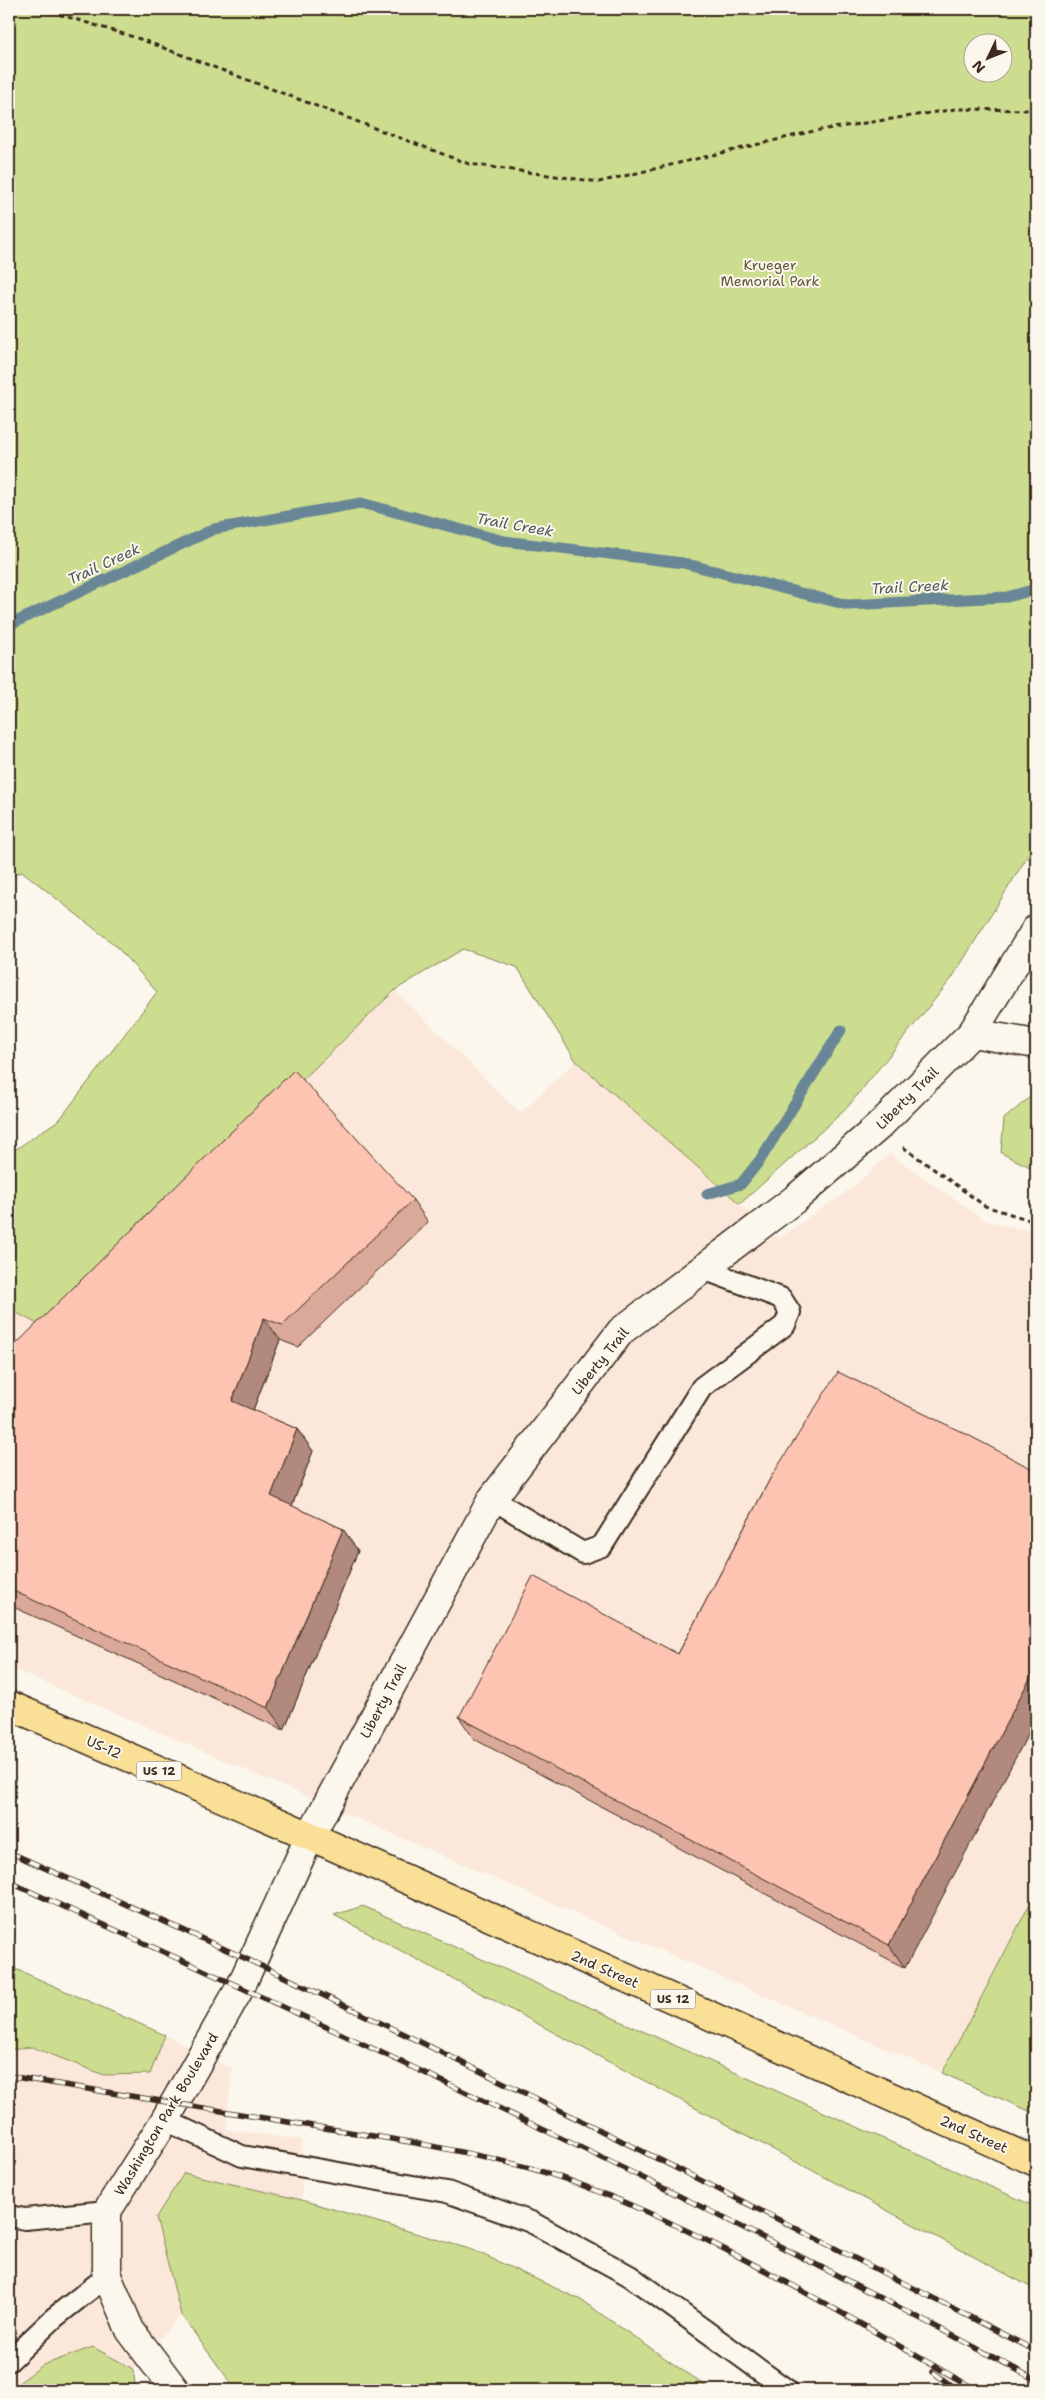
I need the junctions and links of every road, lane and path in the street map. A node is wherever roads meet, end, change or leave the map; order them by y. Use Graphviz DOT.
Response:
graph roads {
  1 [pos="42,9"];
  2 [pos="1036,110"];
  3 [pos="1036,929"];
  4 [pos="972,1033"];
  5 [pos="1036,1044"];
  6 [pos="878,1127"];
  7 [pos="1036,1222"];
  8 [pos="703,1269"];
  9 [pos="492,1500"];
  10 [pos="9,1705"];
  11 [pos="310,1836"];
  12 [pos="165,2120"];
  13 [pos="1036,2162"];
  14 [pos="108,2211"];
  15 [pos="9,2216"];
  16 [pos="107,2276"];
  17 [pos="9,2361"];
  18 [pos="175,2390"];
  19 [pos="787,2390"];
  1 -- 2 [label="path"];
  3 -- 4 [label="street, Liberty Trail"];
  4 -- 5 [label="street"];
  4 -- 6 [label="street, Liberty Trail"];
  6 -- 7 [label="path"];
  6 -- 8 [label="street, Liberty Trail"];
  8 -- 9 [label="street, Liberty Trail"];
  8 -- 9 [label="lane"];
  9 -- 11 [label="street, Liberty Trail"];
  10 -- 11 [label="main road, US-12 / US 12"];
  11 -- 12 [label="street, Washington Park Boulevard"];
  11 -- 13 [label="main road, 2nd Street / US 12"];
  12 -- 14 [label="street, Washington Park Boulevard"];
  12 -- 19 [label="lane"];
  14 -- 15 [label="lane"];
  14 -- 16 [label="street, Washington Park Boulevard"];
  16 -- 17 [label="lane"];
  16 -- 18 [label="street, Washington Park Boulevard"];
}
